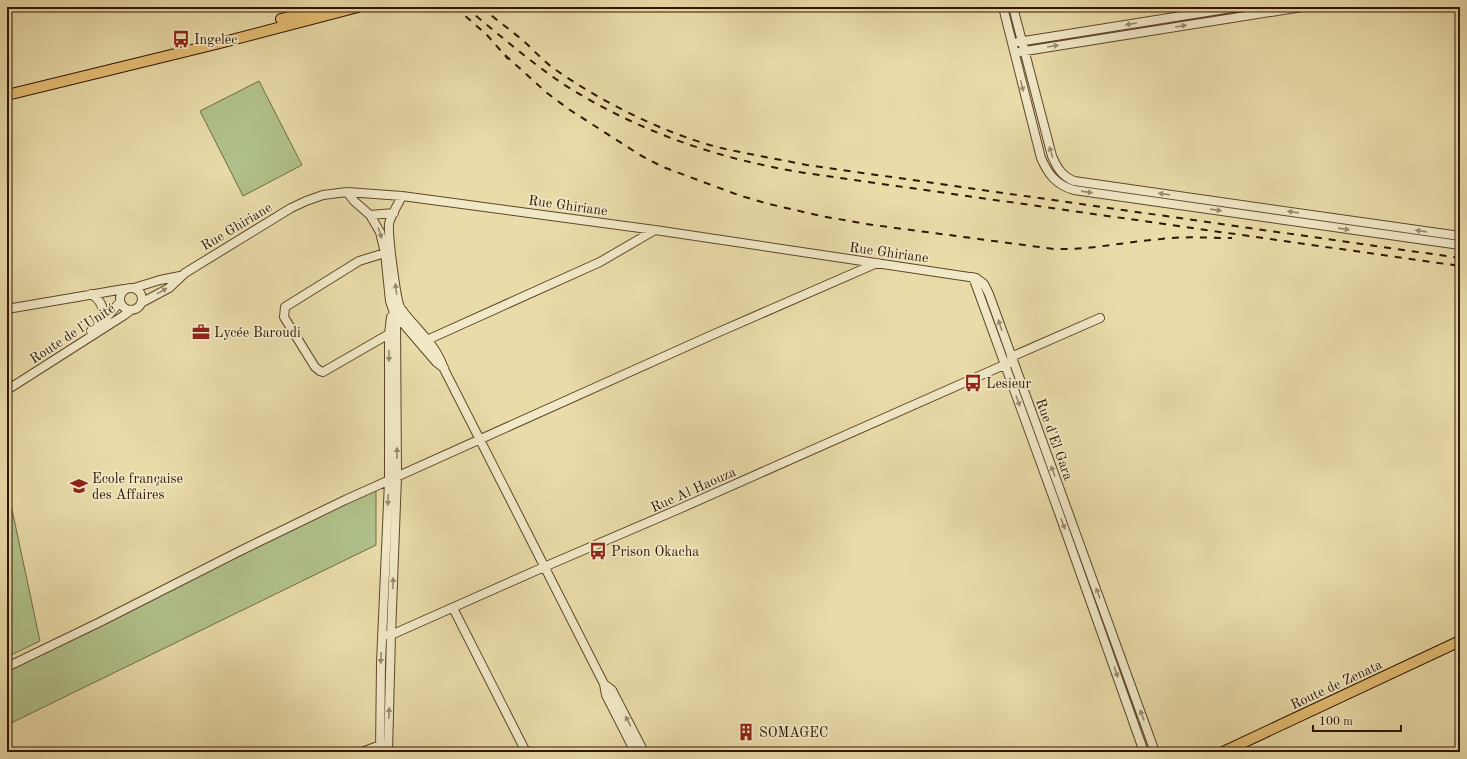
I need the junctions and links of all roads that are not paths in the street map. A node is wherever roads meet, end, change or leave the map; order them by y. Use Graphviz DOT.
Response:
graph roads {
  1 [pos="327,7"];
  2 [pos="358,7"];
  3 [pos="1003,7"];
  4 [pos="1238,7"];
  5 [pos="1302,7"];
  6 [pos="1222,10"];
  7 [pos="1014,11"];
  8 [pos="1006,17"];
  9 [pos="1224,19"];
  10 [pos="1022,41"];
  11 [pos="1012,43"];
  12 [pos="1024,51"];
  13 [pos="1014,52"];
  14 [pos="7,88"];
  15 [pos="7,95"];
  16 [pos="1056,165"];
  17 [pos="1047,170"];
  18 [pos="348,192"];
  19 [pos="402,196"];
  20 [pos="394,213"];
  21 [pos="370,215"];
  22 [pos="655,230"];
  23 [pos="1460,236"];
  24 [pos="1460,245"];
  25 [pos="385,253"];
  26 [pos="877,263"];
  27 [pos="180,276"];
  28 [pos="973,277"];
  29 [pos="134,288"];
  30 [pos="124,290"];
  31 [pos="96,293"];
  32 [pos="120,300"];
  33 [pos="141,303"];
  34 [pos="7,309"];
  35 [pos="131,310"];
  36 [pos="398,312"];
  37 [pos="1100,318"];
  38 [pos="103,320"];
  39 [pos="389,334"];
  40 [pos="427,340"];
  41 [pos="48,361"];
  42 [pos="1010,361"];
  43 [pos="444,369"];
  44 [pos="7,385"];
  45 [pos="7,390"];
  46 [pos="481,439"];
  47 [pos="398,477"];
  48 [pos="389,480"];
  49 [pos="544,567"];
  50 [pos="453,608"];
  51 [pos="382,635"];
  52 [pos="391,635"];
  53 [pos="1460,641"];
  54 [pos="1117,644"];
  55 [pos="1108,649"];
  56 [pos="7,667"];
  57 [pos="604,684"];
  58 [pos="384,749"];
  59 [pos="362,752"];
  60 [pos="526,752"];
  61 [pos="635,752"];
  62 [pos="644,752"];
  63 [pos="1144,752"];
  64 [pos="1155,752"];
  65 [pos="1223,752"];
  1 -- 14 [label="main road"];
  2 -- 15 [label="main road"];
  3 -- 8 [label="street"];
  4 -- 6 [label="street"];
  5 -- 9 [label="street"];
  6 -- 9 [label="street"];
  6 -- 10 [label="street, one-way"];
  7 -- 8 [label="street"];
  7 -- 10 [label="street"];
  8 -- 11 [label="street"];
  12 -- 9 [label="street, one-way"];
  10 -- 11 [label="street"];
  10 -- 12 [label="street"];
  11 -- 13 [label="street"];
  12 -- 13 [label="street"];
  16 -- 12 [label="street, one-way"];
  13 -- 17 [label="street, one-way"];
  16 -- 17 [label="street"];
  23 -- 16 [label="street, one-way"];
  17 -- 24 [label="street, one-way"];
  18 -- 19 [label="street, Rue Ghiriane"];
  18 -- 21 [label="street"];
  18 -- 27 [label="street, Rue Ghiriane"];
  19 -- 20 [label="street"];
  19 -- 22 [label="street, Rue Ghiriane"];
  20 -- 21 [label="street"];
  36 -- 20 [label="street, one-way"];
  21 -- 25 [label="street, one-way"];
  22 -- 26 [label="street, Rue Ghiriane"];
  22 -- 40 [label="street"];
  25 -- 36 [label="street"];
  25 -- 39 [label="street"];
  26 -- 28 [label="street, Rue Ghiriane"];
  26 -- 46 [label="street"];
  27 -- 29 [label="street, Rue Ghiriane"];
  33 -- 27 [label="street, Rue Ghiriane, one-way"];
  28 -- 42 [label="street, Rue d'El Gara"];
  29 -- 30 [label="street"];
  29 -- 33 [label="street"];
  30 -- 31 [label="street"];
  30 -- 32 [label="street"];
  31 -- 32 [label="street"];
  31 -- 34 [label="street"];
  31 -- 38 [label="street"];
  32 -- 35 [label="street"];
  32 -- 38 [label="street, Route de l'Unité"];
  33 -- 35 [label="street"];
  35 -- 41 [label="street, Route de l'Unité"];
  36 -- 39 [label="street"];
  36 -- 40 [label="street"];
  36 -- 43 [label="street"];
  47 -- 36 [label="street, one-way"];
  37 -- 42 [label="street, Rue Al Haouza"];
  38 -- 41 [label="street, Route de l'Unité"];
  39 -- 48 [label="street, one-way"];
  40 -- 43 [label="street"];
  41 -- 44 [label="street, Route de l'Unité"];
  41 -- 45 [label="street, Route de l'Unité"];
  42 -- 49 [label="street, Rue Al Haouza"];
  54 -- 42 [label="street, Rue d'El Gara, one-way"];
  42 -- 55 [label="street, Rue d'El Gara, one-way"];
  43 -- 46 [label="street"];
  46 -- 47 [label="street"];
  46 -- 49 [label="street"];
  47 -- 48 [label="street"];
  52 -- 47 [label="street, one-way"];
  48 -- 51 [label="street, one-way"];
  48 -- 56 [label="street"];
  49 -- 50 [label="street, Rue Al Haouza"];
  49 -- 57 [label="street"];
  50 -- 52 [label="street, Rue Al Haouza"];
  50 -- 60 [label="street"];
  51 -- 52 [label="street, Rue Al Haouza"];
  51 -- 58 [label="street, one-way"];
  58 -- 52 [label="street, one-way"];
  53 -- 65 [label="main road, Route de Zenata"];
  54 -- 55 [label="street"];
  64 -- 54 [label="street, Rue d'El Gara, one-way"];
  55 -- 63 [label="street, Rue d'El Gara, one-way"];
  57 -- 61 [label="street"];
  62 -- 57 [label="street, one-way"];
  58 -- 59 [label="street"];
}
